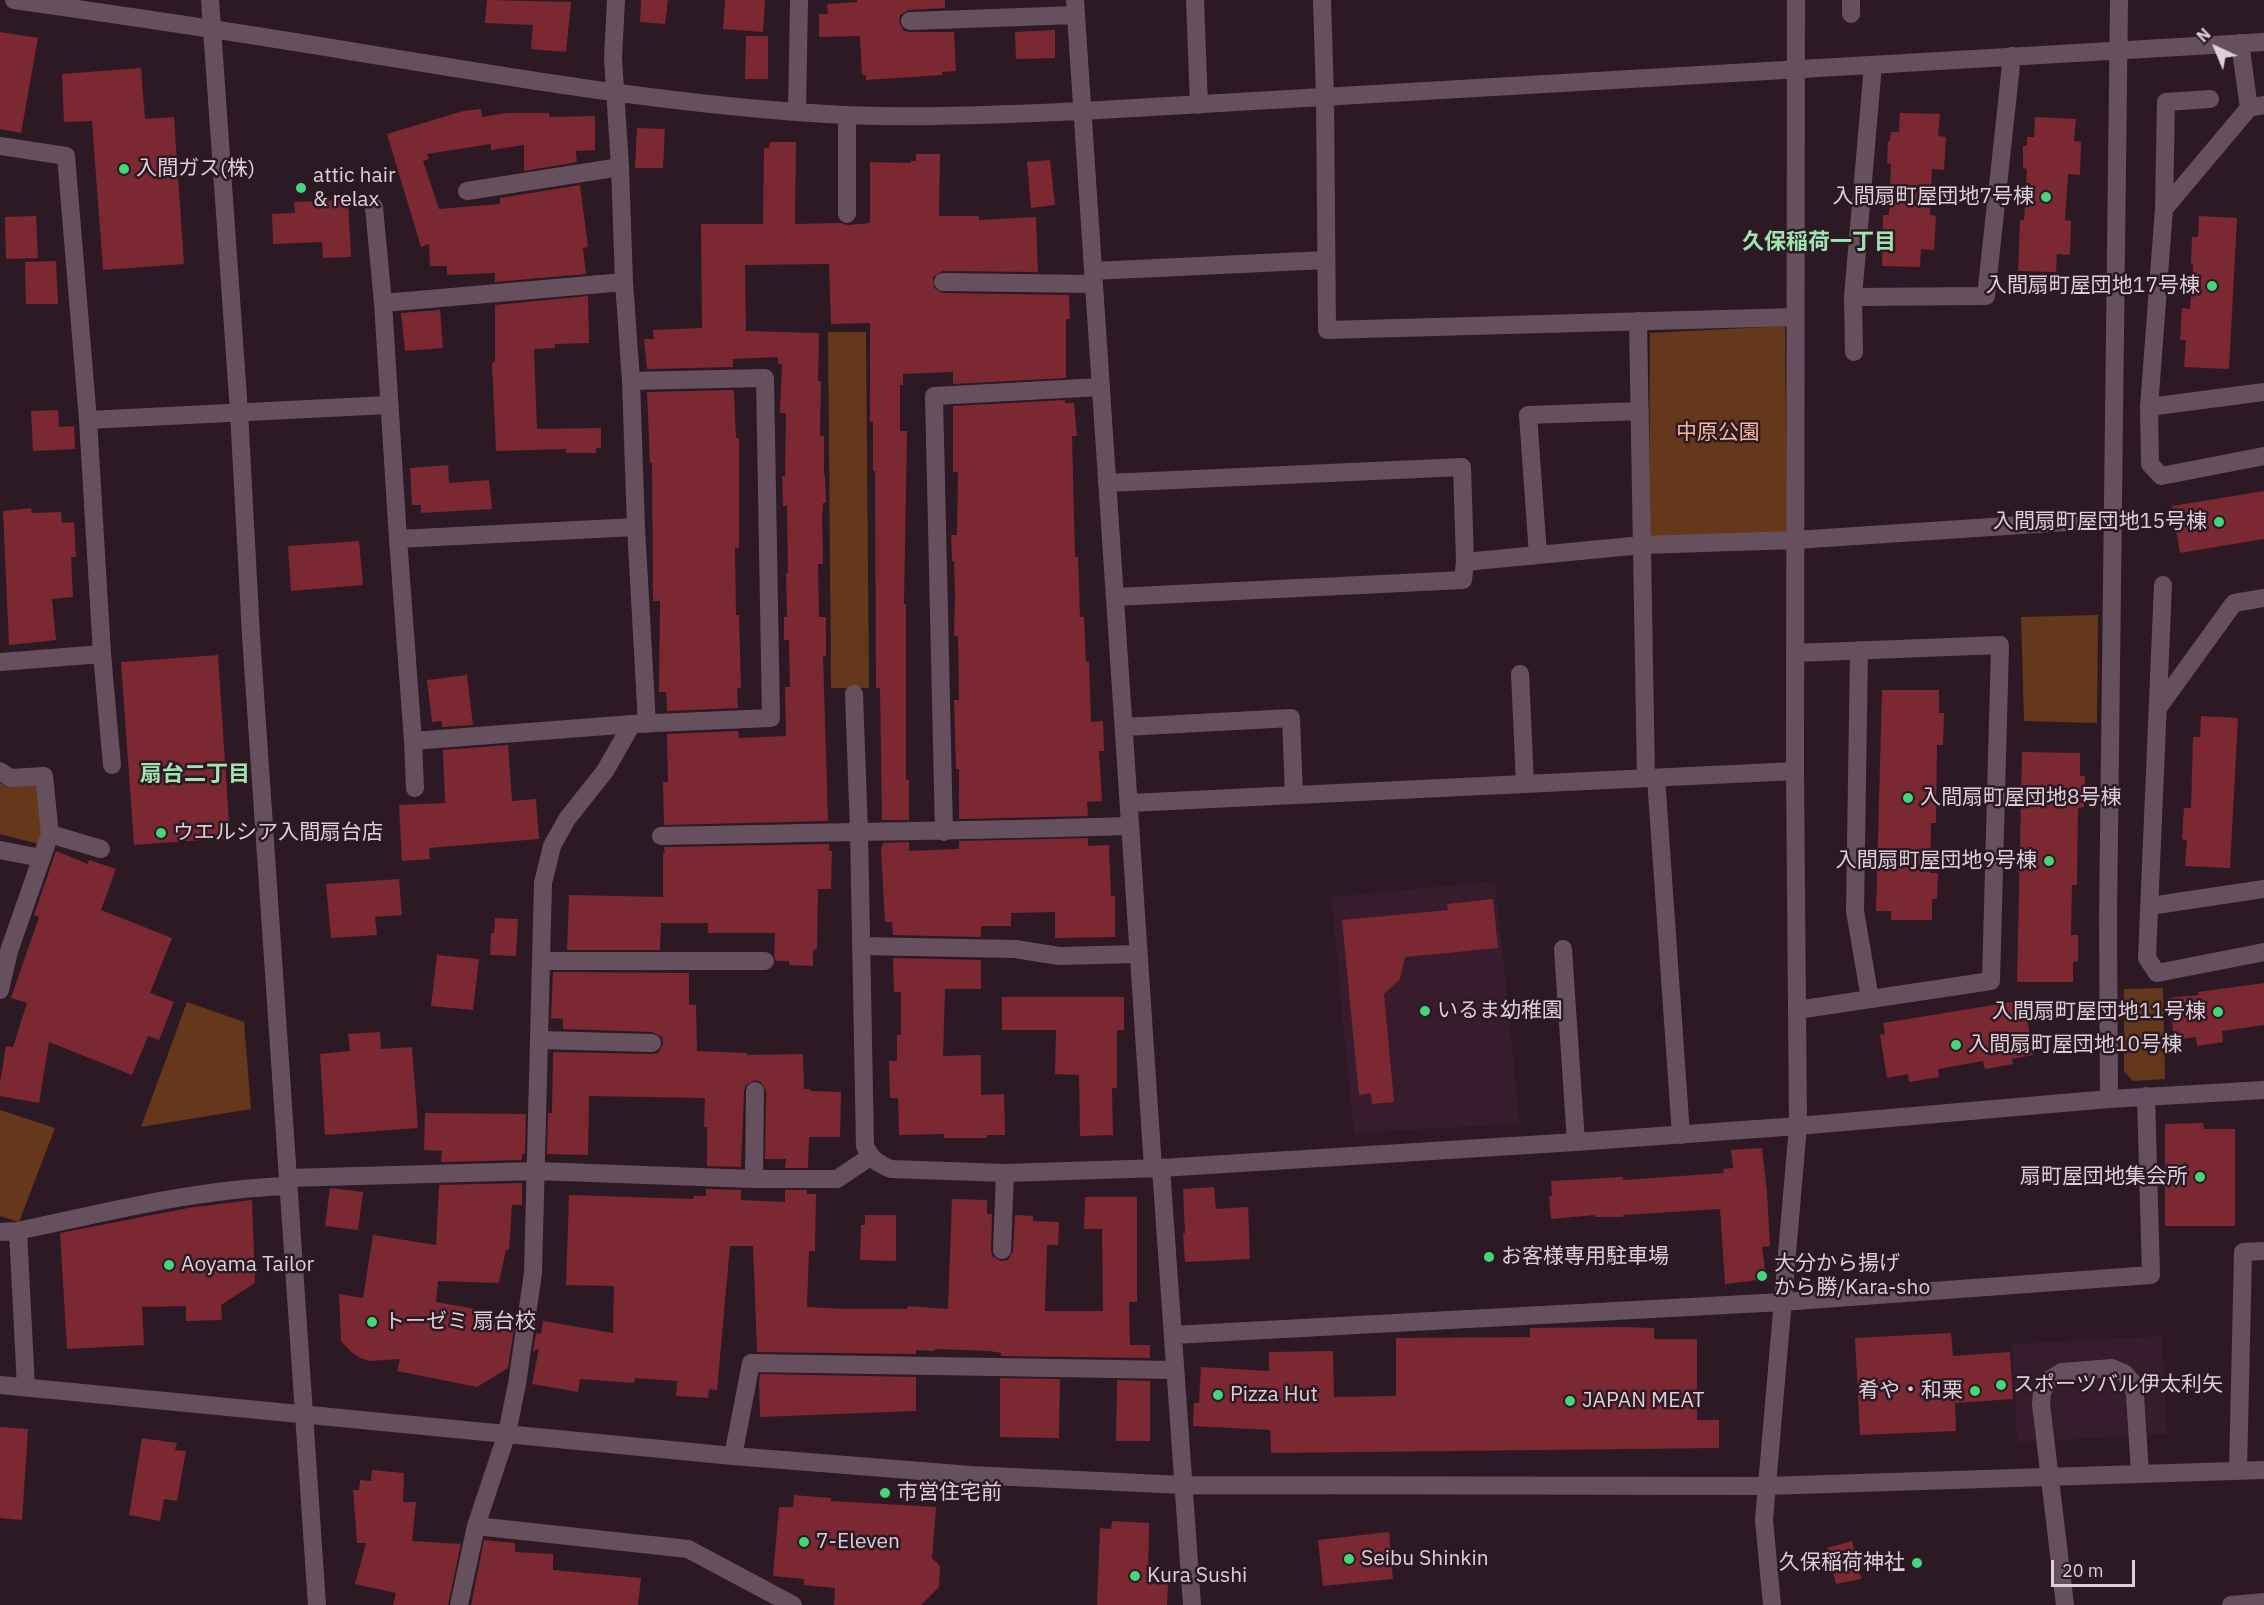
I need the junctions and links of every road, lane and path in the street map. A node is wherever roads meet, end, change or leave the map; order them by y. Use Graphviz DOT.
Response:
graph roads {
  1 [pos="14,0"];
  2 [pos="210,0"];
  3 [pos="616,0"];
  4 [pos="799,0"];
  5 [pos="1195,0"];
  6 [pos="1322,0"];
  7 [pos="1796,0"];
  8 [pos="2119,0"];
  9 [pos="1076,7"];
  10 [pos="910,21"];
  11 [pos="211,28"];
  12 [pos="2264,42"];
  13 [pos="2240,43"];
  14 [pos="2119,50"];
  15 [pos="2012,56"];
  16 [pos="1874,65"];
  17 [pos="1795,69"];
  18 [pos="616,94"];
  19 [pos="1325,97"];
  20 [pos="2210,99"];
  21 [pos="1199,105"];
  22 [pos="2256,106"];
  23 [pos="1083,111"];
  24 [pos="797,112"];
  25 [pos="847,115"];
  26 [pos="0,146"];
  27 [pos="620,167"];
  28 [pos="466,191"];
  29 [pos="374,207"];
  30 [pos="2164,209"];
  31 [pos="847,214"];
  32 [pos="1326,260"];
  33 [pos="1094,278"];
  34 [pos="624,282"];
  35 [pos="943,282"];
  36 [pos="1853,297"];
  37 [pos="383,303"];
  38 [pos="1795,316"];
  39 [pos="1638,321"];
  40 [pos="1854,352"];
  41 [pos="632,381"];
  42 [pos="1101,387"];
  43 [pos="2264,392"];
  44 [pos="388,405"];
  45 [pos="2149,408"];
  46 [pos="1640,411"];
  47 [pos="239,412"];
  48 [pos="88,420"];
  49 [pos="2264,456"];
  50 [pos="1107,483"];
  51 [pos="2112,519"];
  52 [pos="636,527"];
  53 [pos="398,539"];
  54 [pos="1795,540"];
  55 [pos="1642,545"];
  56 [pos="1538,555"];
  57 [pos="1465,562"];
  58 [pos="2163,585"];
  59 [pos="1115,597"];
  60 [pos="2264,598"];
  61 [pos="1859,650"];
  62 [pos="1795,653"];
  63 [pos="102,654"];
  64 [pos="0,662"];
  65 [pos="1520,674"];
  66 [pos="854,694"];
  67 [pos="2158,708"];
  68 [pos="639,724"];
  69 [pos="1124,727"];
  70 [pos="413,741"];
  71 [pos="112,765"];
  72 [pos="0,771"];
  73 [pos="1795,771"];
  74 [pos="1651,778"];
  75 [pos="1525,784"];
  76 [pos="415,789"];
  77 [pos="1294,795"];
  78 [pos="1129,803"];
  79 [pos="1130,826"];
  80 [pos="860,831"];
  81 [pos="944,832"];
  82 [pos="50,834"];
  83 [pos="661,836"];
  84 [pos="101,849"];
  85 [pos="0,850"];
  86 [pos="41,858"];
  87 [pos="2264,889"];
  88 [pos="2150,906"];
  89 [pos="861,946"];
  90 [pos="1563,949"];
  91 [pos="2264,952"];
  92 [pos="1138,954"];
  93 [pos="4,956"];
  94 [pos="543,961"];
  95 [pos="765,961"];
  96 [pos="0,990"];
  97 [pos="1870,999"];
  98 [pos="1797,1010"];
  99 [pos="540,1040"];
  100 [pos="652,1043"];
  101 [pos="2264,1090"];
  102 [pos="755,1091"];
  103 [pos="2146,1096"];
  104 [pos="2109,1099"];
  105 [pos="1798,1126"];
  106 [pos="1681,1135"];
  107 [pos="1576,1142"];
  108 [pos="870,1157"];
  109 [pos="1157,1168"];
  110 [pos="536,1171"];
  111 [pos="1005,1173"];
  112 [pos="754,1179"];
  113 [pos="288,1182"];
  114 [pos="9,1232"];
  115 [pos="1002,1250"];
  116 [pos="2264,1251"];
  117 [pos="1782,1302"];
  118 [pos="1173,1335"];
  119 [pos="1175,1370"];
  120 [pos="0,1385"];
  121 [pos="26,1387"];
  122 [pos="304,1415"];
  123 [pos="507,1433"];
  124 [pos="733,1456"];
  125 [pos="2238,1470"];
  126 [pos="2264,1470"];
  127 [pos="2140,1473"];
  128 [pos="2048,1476"];
  129 [pos="1183,1485"];
  130 [pos="1766,1486"];
  131 [pos="476,1526"];
  132 [pos="2264,1602"];
  133 [pos="317,1605"];
  134 [pos="459,1605"];
  135 [pos="793,1605"];
  136 [pos="1192,1605"];
  137 [pos="1772,1605"];
  138 [pos="2065,1605"];
  139 [pos="2231,1605"];
  1 -- 11 [label="street"];
  2 -- 11 [label="street"];
  3 -- 18 [label="street"];
  4 -- 24 [label="street"];
  5 -- 21 [label="street"];
  6 -- 19 [label="street"];
  7 -- 17 [label="street"];
  8 -- 14 [label="street"];
  9 -- 10 [label="street"];
  9 -- 23 [label="street"];
  11 -- 18 [label="street"];
  11 -- 47 [label="street"];
  12 -- 13 [label="street"];
  13 -- 14 [label="street"];
  13 -- 22 [label="street"];
  14 -- 15 [label="street"];
  14 -- 51 [label="street"];
  15 -- 16 [label="street"];
  15 -- 36 [label="street"];
  16 -- 17 [label="street"];
  16 -- 36 [label="street"];
  17 -- 19 [label="street"];
  17 -- 38 [label="street"];
  18 -- 24 [label="street"];
  18 -- 27 [label="street"];
  19 -- 21 [label="street"];
  19 -- 32 [label="street"];
  20 -- 30 [label="street"];
  21 -- 23 [label="street"];
  22 -- 30 [label="street"];
  23 -- 25 [label="street"];
  23 -- 33 [label="street"];
  24 -- 25 [label="street"];
  25 -- 31 [label="street"];
  26 -- 48 [label="street"];
  27 -- 28 [label="street"];
  27 -- 34 [label="street"];
  29 -- 37 [label="street"];
  30 -- 45 [label="street"];
  32 -- 33 [label="street"];
  32 -- 39 [label="street"];
  33 -- 35 [label="street"];
  33 -- 42 [label="street"];
  34 -- 37 [label="street"];
  34 -- 41 [label="street"];
  36 -- 40 [label="street"];
  37 -- 44 [label="street"];
  38 -- 39 [label="street"];
  38 -- 54 [label="street"];
  39 -- 46 [label="street"];
  41 -- 52 [label="street"];
  41 -- 68 [label="street"];
  42 -- 50 [label="street"];
  42 -- 81 [label="street"];
  43 -- 45 [label="street"];
  44 -- 47 [label="street"];
  44 -- 53 [label="street"];
  45 -- 49 [label="street"];
  46 -- 55 [label="street"];
  46 -- 56 [label="street"];
  47 -- 48 [label="street"];
  47 -- 113 [label="street"];
  48 -- 63 [label="street"];
  50 -- 57 [label="street"];
  50 -- 59 [label="street"];
  51 -- 54 [label="street"];
  51 -- 104 [label="street"];
  52 -- 53 [label="street"];
  52 -- 68 [label="street"];
  53 -- 70 [label="street"];
  54 -- 55 [label="street"];
  54 -- 62 [label="street"];
  55 -- 56 [label="street"];
  55 -- 74 [label="street"];
  56 -- 57 [label="street"];
  57 -- 59 [label="street"];
  58 -- 67 [label="street"];
  59 -- 69 [label="street"];
  60 -- 67 [label="street"];
  61 -- 62 [label="street"];
  61 -- 97 [label="street"];
  61 -- 97 [label="street"];
  62 -- 73 [label="street"];
  63 -- 64 [label="street"];
  63 -- 71 [label="street"];
  65 -- 75 [label="street"];
  66 -- 80 [label="street"];
  67 -- 88 [label="street"];
  68 -- 70 [label="street"];
  68 -- 94 [label="street"];
  69 -- 77 [label="street"];
  69 -- 78 [label="street"];
  70 -- 76 [label="street"];
  72 -- 82 [label="street"];
  73 -- 74 [label="street"];
  73 -- 98 [label="street"];
  74 -- 75 [label="street"];
  74 -- 106 [label="street"];
  75 -- 77 [label="street"];
  77 -- 78 [label="street"];
  78 -- 79 [label="street"];
  79 -- 81 [label="street"];
  79 -- 92 [label="street"];
  80 -- 81 [label="street"];
  80 -- 83 [label="street"];
  80 -- 89 [label="street"];
  82 -- 84 [label="street"];
  82 -- 86 [label="street"];
  85 -- 86 [label="street"];
  86 -- 93 [label="street"];
  87 -- 88 [label="street"];
  88 -- 91 [label="street"];
  89 -- 92 [label="street"];
  89 -- 108 [label="street"];
  90 -- 107 [label="street"];
  92 -- 109 [label="street"];
  93 -- 96 [label="street"];
  94 -- 95 [label="street"];
  94 -- 99 [label="street"];
  97 -- 98 [label="street"];
  98 -- 105 [label="street"];
  99 -- 100 [label="street"];
  99 -- 110 [label="street"];
  101 -- 103 [label="street"];
  102 -- 112 [label="street"];
  103 -- 104 [label="street"];
  103 -- 117 [label="street"];
  104 -- 105 [label="street"];
  105 -- 106 [label="street"];
  105 -- 117 [label="street"];
  106 -- 107 [label="street"];
  107 -- 109 [label="street"];
  108 -- 111 [label="street"];
  108 -- 112 [label="street"];
  109 -- 111 [label="street"];
  109 -- 118 [label="street"];
  110 -- 112 [label="street"];
  110 -- 113 [label="street"];
  110 -- 123 [label="street"];
  111 -- 115 [label="street"];
  113 -- 114 [label="street"];
  113 -- 122 [label="street"];
  114 -- 121 [label="street"];
  116 -- 125 [label="street"];
  117 -- 118 [label="street"];
  117 -- 130 [label="street"];
  118 -- 119 [label="street"];
  119 -- 124 [label="street"];
  119 -- 129 [label="street"];
  120 -- 121 [label="street"];
  121 -- 122 [label="street"];
  122 -- 123 [label="street"];
  122 -- 133 [label="street"];
  123 -- 124 [label="street"];
  123 -- 131 [label="street"];
  124 -- 129 [label="street"];
  125 -- 126 [label="street"];
  125 -- 127 [label="street"];
  127 -- 128 [label="street"];
  127 -- 128 [label="street"];
  128 -- 130 [label="street"];
  128 -- 138 [label="street"];
  129 -- 130 [label="street"];
  129 -- 136 [label="street"];
  130 -- 137 [label="street"];
  131 -- 134 [label="street"];
  131 -- 135 [label="street"];
  132 -- 139 [label="street"];
}
